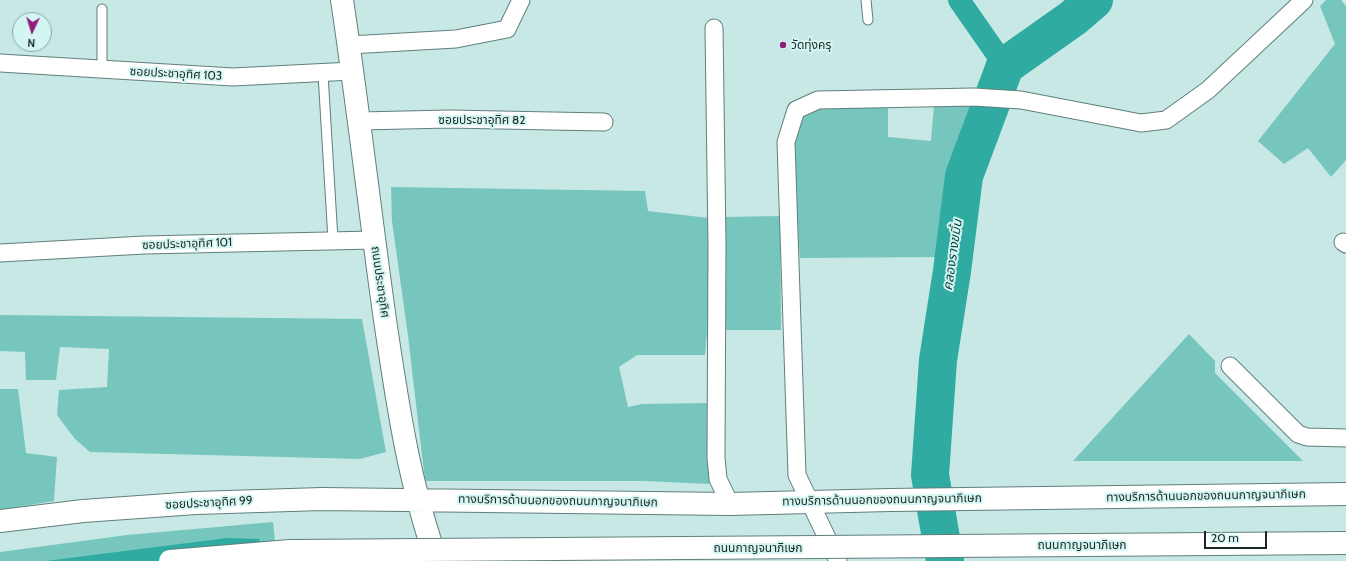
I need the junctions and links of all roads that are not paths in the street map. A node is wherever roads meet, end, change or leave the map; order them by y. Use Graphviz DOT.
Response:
graph roads {
  1 [pos="342,0"];
  2 [pos="521,0"];
  3 [pos="866,0"];
  4 [pos="1304,0"];
  5 [pos="102,9"];
  6 [pos="868,20"];
  7 [pos="714,28"];
  8 [pos="349,45"];
  9 [pos="0,63"];
  10 [pos="102,70"];
  11 [pos="352,71"];
  12 [pos="323,74"];
  13 [pos="360,121"];
  14 [pos="604,122"];
  15 [pos="333,240"];
  16 [pos="374,240"];
  17 [pos="0,253"];
  18 [pos="1230,366"];
  19 [pos="1346,438"];
  20 [pos="1346,494"];
  21 [pos="418,499"];
  22 [pos="810,502"];
  23 [pos="730,504"];
  24 [pos="0,521"];
  25 [pos="1346,543"];
  26 [pos="170,561"];
  27 [pos="438,561"];
  28 [pos="838,561"];
  1 -- 8 [label="main road, ถนนประชาอุทิศ"];
  2 -- 8 [label="street"];
  3 -- 6 [label="lane"];
  4 -- 22 [label="street"];
  5 -- 10 [label="lane"];
  7 -- 23 [label="street"];
  8 -- 11 [label="main road, ถนนประชาอุทิศ"];
  9 -- 10 [label="street, ซอยประชาอุทิศ 103"];
  10 -- 12 [label="street, ซอยประชาอุทิศ 103"];
  11 -- 12 [label="street, ซอยประชาอุทิศ 103"];
  11 -- 13 [label="main road, ถนนประชาอุทิศ"];
  12 -- 15 [label="lane"];
  13 -- 14 [label="street, ซอยประชาอุทิศ 82"];
  13 -- 16 [label="main road, ถนนประชาอุทิศ"];
  15 -- 16 [label="street, ซอยประชาอุทิศ 101"];
  15 -- 17 [label="street, ซอยประชาอุทิศ 101"];
  16 -- 21 [label="main road, ถนนประชาอุทิศ"];
  18 -- 19 [label="street"];
  20 -- 22 [label="main road, ทางบริการด้านนอกของถนนกาญจนาภิเษก"];
  21 -- 23 [label="main road, ทางบริการด้านนอกของถนนกาญจนาภิเษก"];
  21 -- 24 [label="main road, ซอยประชาอุทิศ 99"];
  21 -- 27 [label="main road, ถนนประชาอุทิศ"];
  22 -- 23 [label="main road, ทางบริการด้านนอกของถนนกาญจนาภิเษก"];
  22 -- 28 [label="street"];
  25 -- 26 [label="main road, ถนนกาญจนาภิเษก, bridge"];
}
